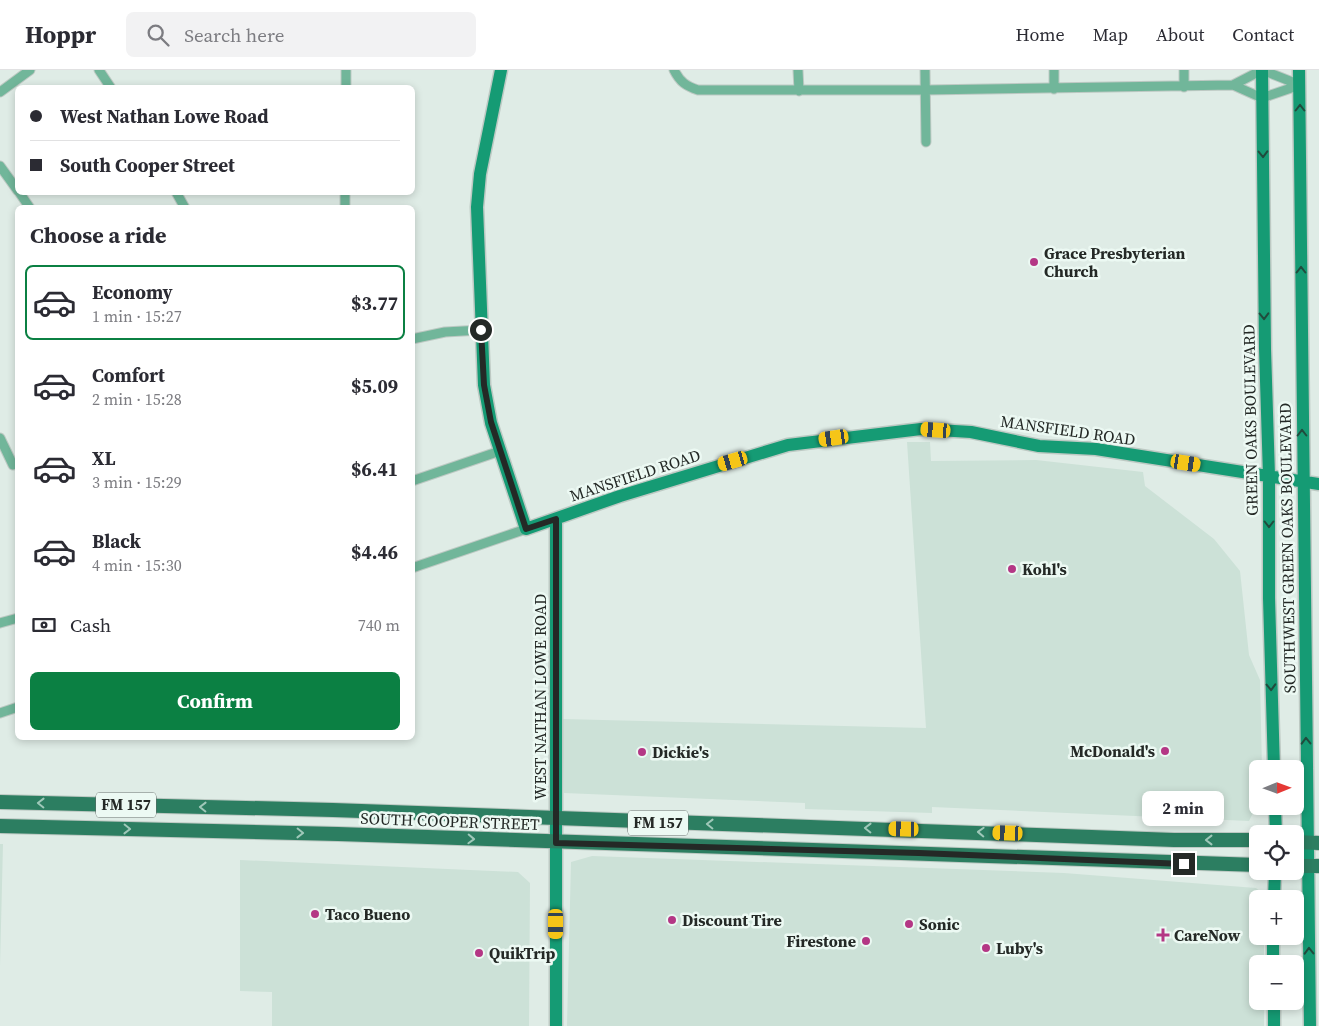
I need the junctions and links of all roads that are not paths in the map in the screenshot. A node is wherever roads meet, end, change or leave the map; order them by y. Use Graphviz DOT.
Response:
graph roads {
  1 [pos="30,70"];
  2 [pos="99,70"];
  3 [pos="346,70"];
  4 [pos="501,70"];
  5 [pos="674,70"];
  6 [pos="798,70"];
  7 [pos="926,70"];
  8 [pos="1054,70"];
  9 [pos="1184,70"];
  10 [pos="1262,70"];
  11 [pos="1300,70"];
  12 [pos="109,85"];
  13 [pos="346,85"];
  14 [pos="1233,85"];
  15 [pos="1300,85"];
  16 [pos="1184,87"];
  17 [pos="1054,88"];
  18 [pos="926,90"];
  19 [pos="799,91"];
  20 [pos="0,92"];
  21 [pos="1262,98"];
  22 [pos="926,142"];
  23 [pos="0,166"];
  24 [pos="15,188"];
  25 [pos="346,195"];
  26 [pos="345,205"];
  27 [pos="481,330"];
  28 [pos="415,338"];
  29 [pos="0,438"];
  30 [pos="500,451"];
  31 [pos="12,465"];
  32 [pos="1269,476"];
  33 [pos="415,480"];
  34 [pos="1303,482"];
  35 [pos="1319,484"];
  36 [pos="556,519"];
  37 [pos="526,529"];
  38 [pos="415,567"];
  39 [pos="15,619"];
  40 [pos="0,623"];
  41 [pos="15,708"];
  42 [pos="0,713"];
  43 [pos="1274,760"];
  44 [pos="0,802"];
  45 [pos="252,808"];
  46 [pos="556,819"];
  47 [pos="0,826"];
  48 [pos="252,832"];
  49 [pos="1249,840"];
  50 [pos="1307,842"];
  51 [pos="556,843"];
  52 [pos="1249,865"];
  53 [pos="1307,866"];
  54 [pos="1274,1010"];
  55 [pos="556,1026"];
  56 [pos="1274,1026"];
  57 [pos="1310,1026"];
  1 -- 20 [label="street"];
  2 -- 12 [label="street"];
  3 -- 13 [label="street"];
  4 -- 27 [label="street"];
  5 -- 19 [label="street"];
  6 -- 19 [label="street"];
  7 -- 18 [label="street"];
  8 -- 17 [label="street"];
  9 -- 16 [label="street"];
  10 -- 14 [label="street"];
  10 -- 15 [label="street"];
  10 -- 21 [label="street, GREEN OAKS BOULEVARD"];
  11 -- 15 [label="street, SOUTHWEST GREEN OAKS BOULEVARD"];
  14 -- 16 [label="street"];
  14 -- 21 [label="street"];
  15 -- 21 [label="street"];
  34 -- 15 [label="street, SOUTHWEST GREEN OAKS BOULEVARD, one-way"];
  16 -- 17 [label="street"];
  17 -- 18 [label="street"];
  18 -- 19 [label="street"];
  18 -- 22 [label="street"];
  21 -- 32 [label="street, GREEN OAKS BOULEVARD, one-way"];
  23 -- 24 [label="street"];
  25 -- 26 [label="street"];
  27 -- 28 [label="street"];
  27 -- 30 [label="street"];
  29 -- 31 [label="street"];
  30 -- 33 [label="street"];
  30 -- 37 [label="street"];
  32 -- 34 [label="street, MANSFIELD ROAD"];
  32 -- 36 [label="street, MANSFIELD ROAD"];
  32 -- 43 [label="street, GREEN OAKS BOULEVARD, one-way"];
  34 -- 35 [label="street, MANSFIELD ROAD"];
  50 -- 34 [label="street, SOUTHWEST GREEN OAKS BOULEVARD, one-way"];
  36 -- 37 [label="street, MANSFIELD ROAD"];
  36 -- 46 [label="street, WEST NATHAN LOWE ROAD"];
  37 -- 38 [label="street, MANSFIELD ROAD"];
  39 -- 40 [label="street"];
  41 -- 42 [label="street"];
  45 -- 44 [label="main road, SOUTH COOPER STREET / FM 157, one-way"];
  45 -- 46 [label="main road, SOUTH COOPER STREET / FM 157"];
  45 -- 48 [label="main road"];
  49 -- 46 [label="main road, SOUTH COOPER STREET / FM 157, one-way"];
  46 -- 51 [label="street, WEST NATHAN LOWE ROAD"];
  47 -- 48 [label="main road, SOUTH COOPER STREET / FM 157, one-way"];
  48 -- 51 [label="main road, SOUTH COOPER STREET / FM 157, one-way"];
  50 -- 53 [label="street, SOUTHWEST GREEN OAKS BOULEVARD"];
  51 -- 52 [label="main road, SOUTH COOPER STREET / FM 157"];
  51 -- 55 [label="street, WEST NATHAN LOWE ROAD"];
  57 -- 53 [label="street, SOUTHWEST GREEN OAKS BOULEVARD, one-way"];
  54 -- 56 [label="street"];
}
